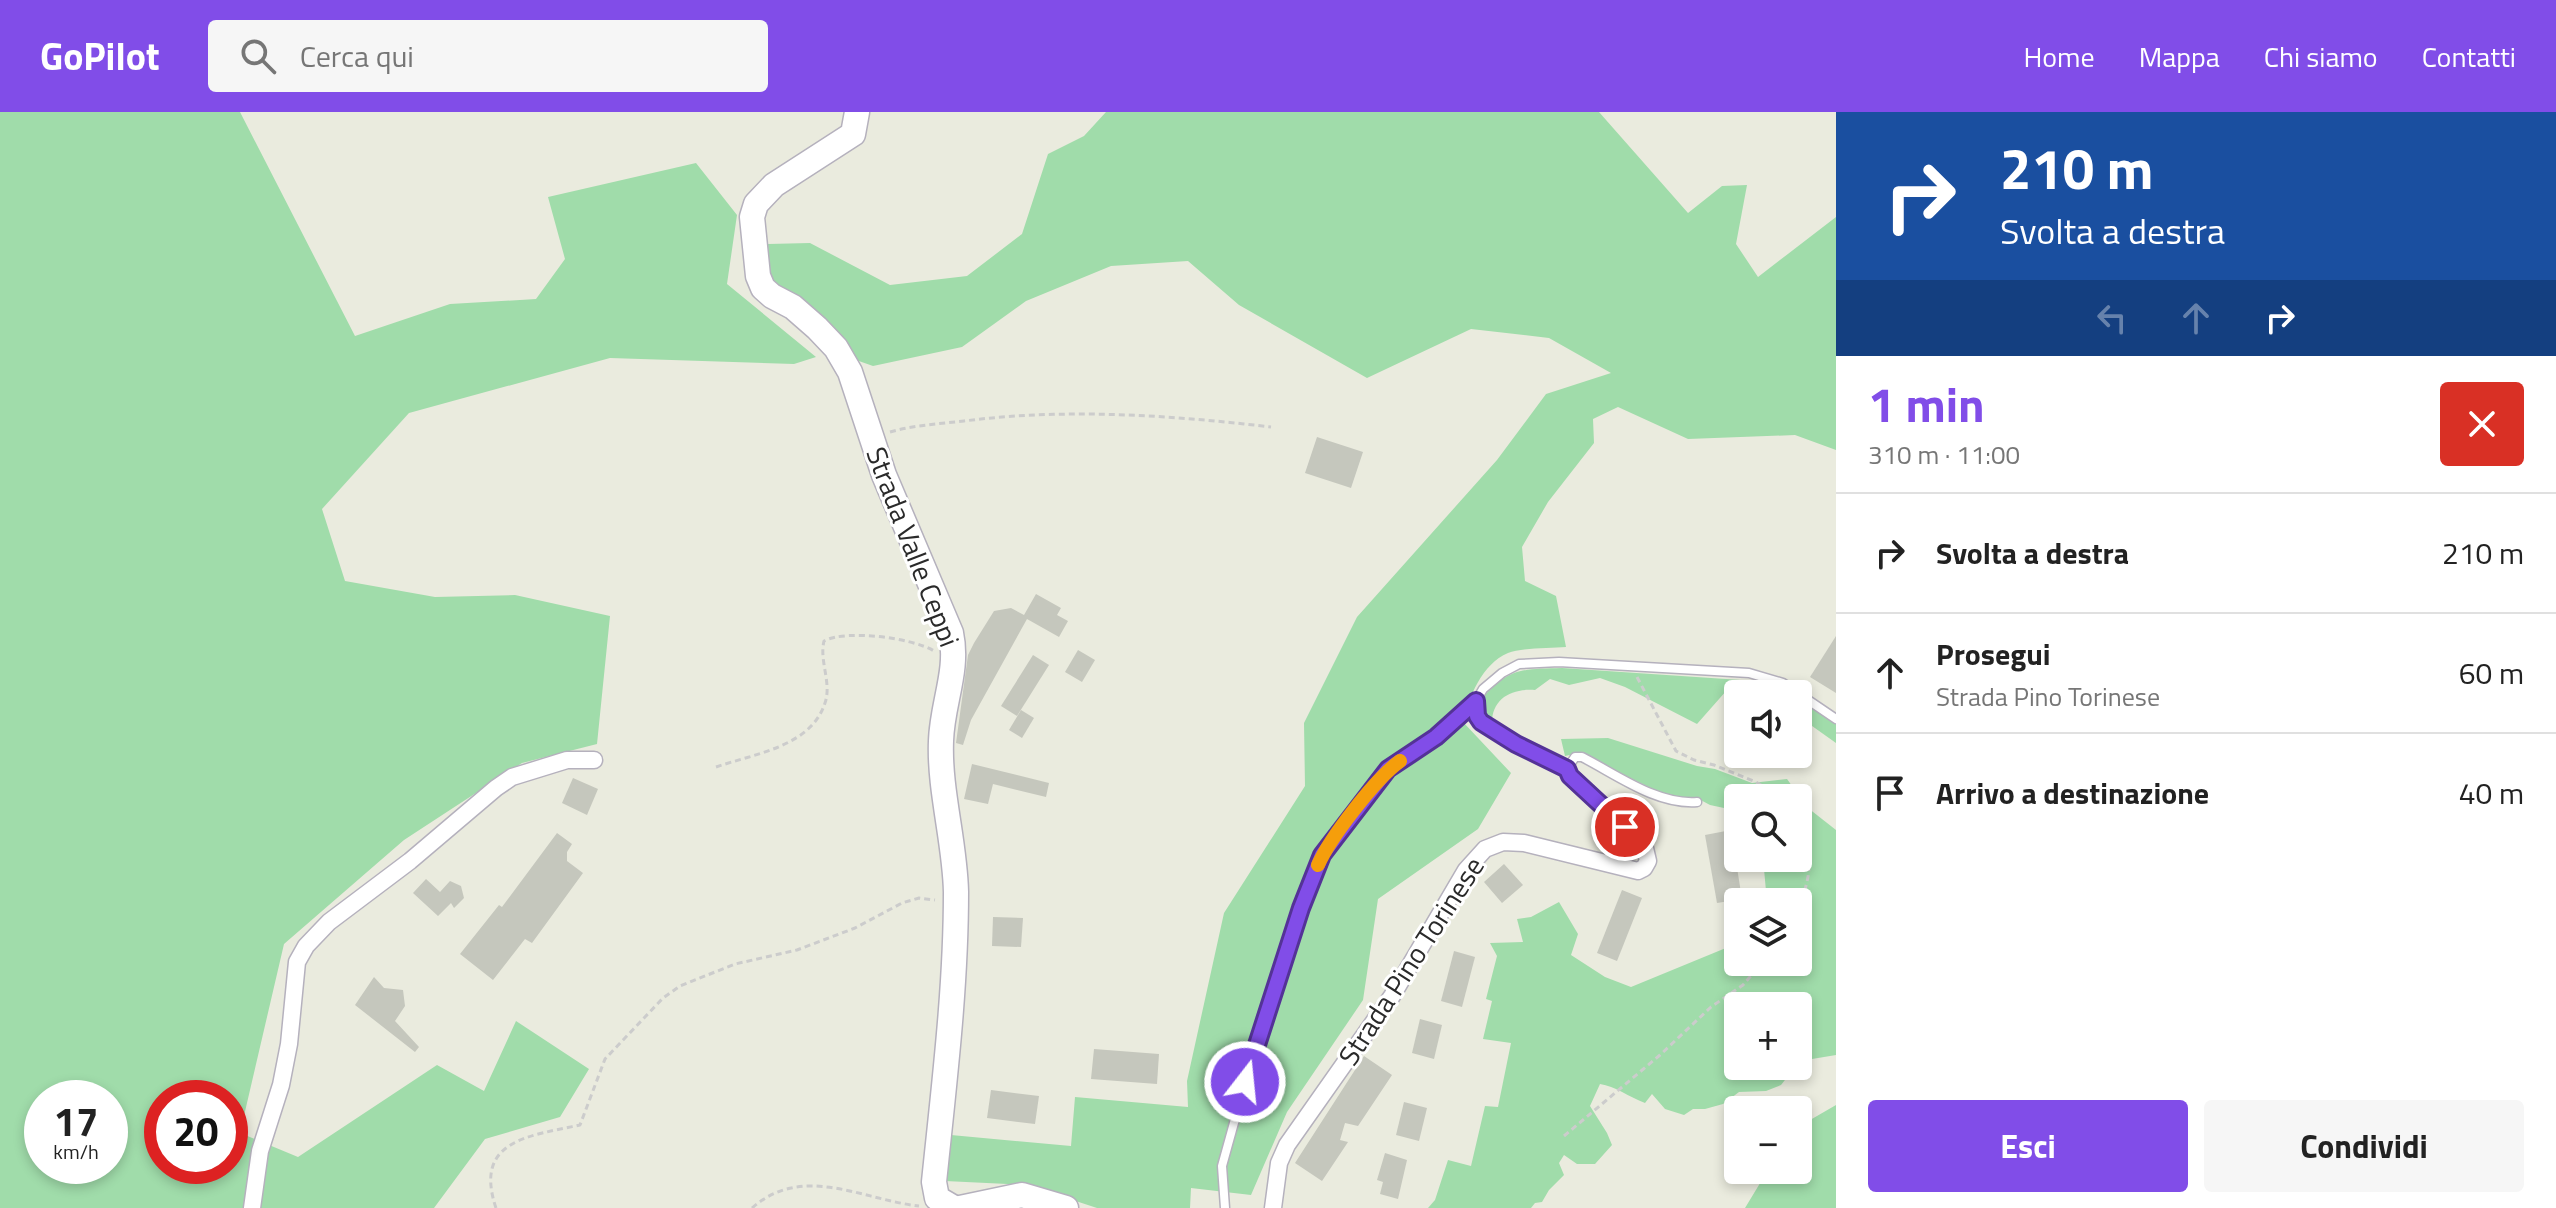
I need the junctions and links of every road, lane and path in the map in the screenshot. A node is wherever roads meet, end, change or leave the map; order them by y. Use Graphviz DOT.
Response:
graph roads {
  1 [pos="857,112"];
  2 [pos="1271,427"];
  3 [pos="871,437"];
  4 [pos="937,656"];
  5 [pos="1632,666"];
  6 [pos="1476,701"];
  7 [pos="1836,719"];
  8 [pos="594,760"];
  9 [pos="716,767"];
  10 [pos="1567,769"];
  11 [pos="1759,784"];
  12 [pos="1697,802"];
  13 [pos="955,902"];
  14 [pos="1751,976"];
  15 [pos="1564,1136"];
  16 [pos="952,1206"];
  17 [pos="252,1208"];
  18 [pos="496,1208"];
  19 [pos="752,1208"];
  20 [pos="1066,1208"];
  21 [pos="1225,1208"];
  22 [pos="1273,1208"];
  1 -- 3 [label="street, Strada Valle Ceppi"];
  2 -- 3 [label="path"];
  3 -- 13 [label="street, Strada Valle Ceppi"];
  4 -- 9 [label="path"];
  5 -- 6 [label="lane"];
  5 -- 7 [label="lane"];
  5 -- 11 [label="path"];
  6 -- 10 [label="lane"];
  6 -- 21 [label="lane"];
  8 -- 17 [label="street"];
  10 -- 12 [label="lane"];
  10 -- 22 [label="street, Strada Pino Torinese"];
  13 -- 16 [label="street, Strada Valle Ceppi"];
  13 -- 18 [label="path"];
  14 -- 15 [label="path"];
  16 -- 19 [label="path"];
  16 -- 20 [label="street"];
}
